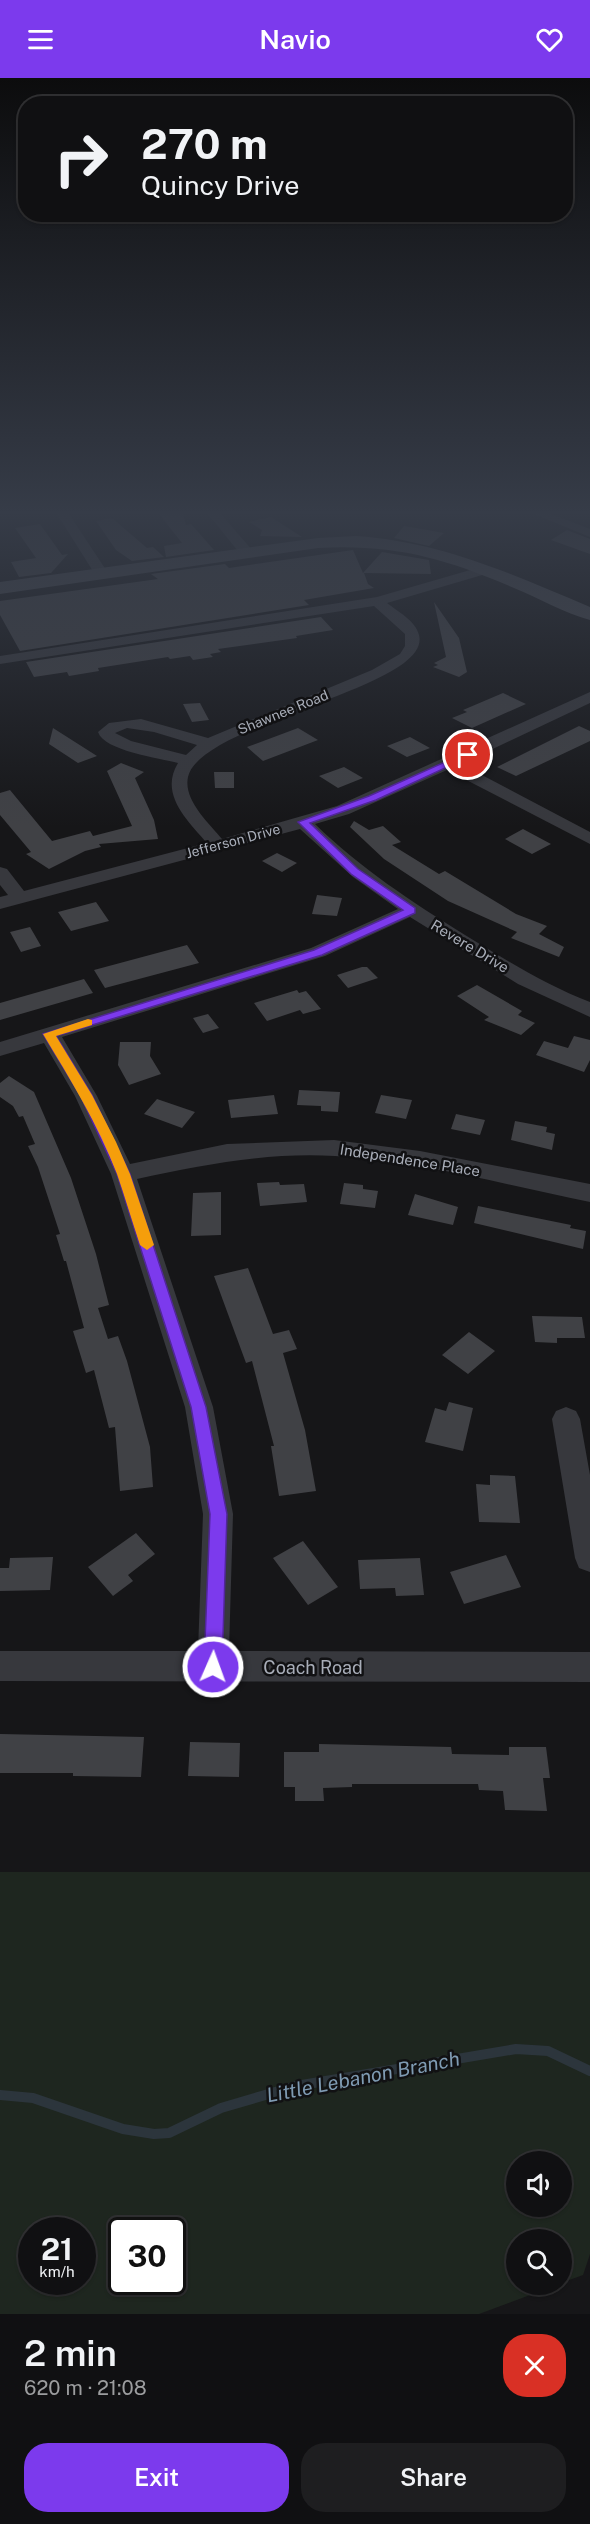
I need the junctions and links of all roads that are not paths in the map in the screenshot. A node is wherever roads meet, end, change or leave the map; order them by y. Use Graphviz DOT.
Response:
graph roads {
  1 [pos="267,618"];
  2 [pos="398,618"];
  3 [pos="0,660"];
  4 [pos="590,697"];
  5 [pos="208,744"];
  6 [pos="187,760"];
  7 [pos="448,764"];
  8 [pos="303,822"];
  9 [pos="590,840"];
  10 [pos="218,845"];
  11 [pos="0,873"];
  12 [pos="20,898"];
  13 [pos="0,903"];
  14 [pos="411,910"];
  15 [pos="590,1010"];
  16 [pos="49,1034"];
  17 [pos="0,1049"];
  18 [pos="123,1174"];
  19 [pos="590,1193"];
  20 [pos="567,1419"];
  21 [pos="590,1558"];
  22 [pos="0,1666"];
  23 [pos="213,1667"];
  24 [pos="590,1667"];
  1 -- 3 [label="street"];
  2 -- 5 [label="street, Shawnee Road"];
  4 -- 7 [label="street, Jefferson Drive"];
  5 -- 6 [label="street, Shawnee Road"];
  5 -- 6 [label="street"];
  6 -- 10 [label="street"];
  7 -- 8 [label="street, Jefferson Drive"];
  7 -- 9 [label="street"];
  8 -- 10 [label="street, Jefferson Drive"];
  8 -- 14 [label="street, Revere Drive"];
  10 -- 12 [label="street, Jefferson Drive"];
  11 -- 12 [label="street"];
  12 -- 13 [label="street, Jefferson Drive"];
  14 -- 15 [label="street, Revere Drive"];
  14 -- 16 [label="street"];
  16 -- 17 [label="street"];
  16 -- 18 [label="street"];
  18 -- 19 [label="street, Independence Place"];
  18 -- 23 [label="street"];
  20 -- 21 [label="street"];
  22 -- 23 [label="street, Coach Road"];
  23 -- 24 [label="street, Coach Road"];
}
